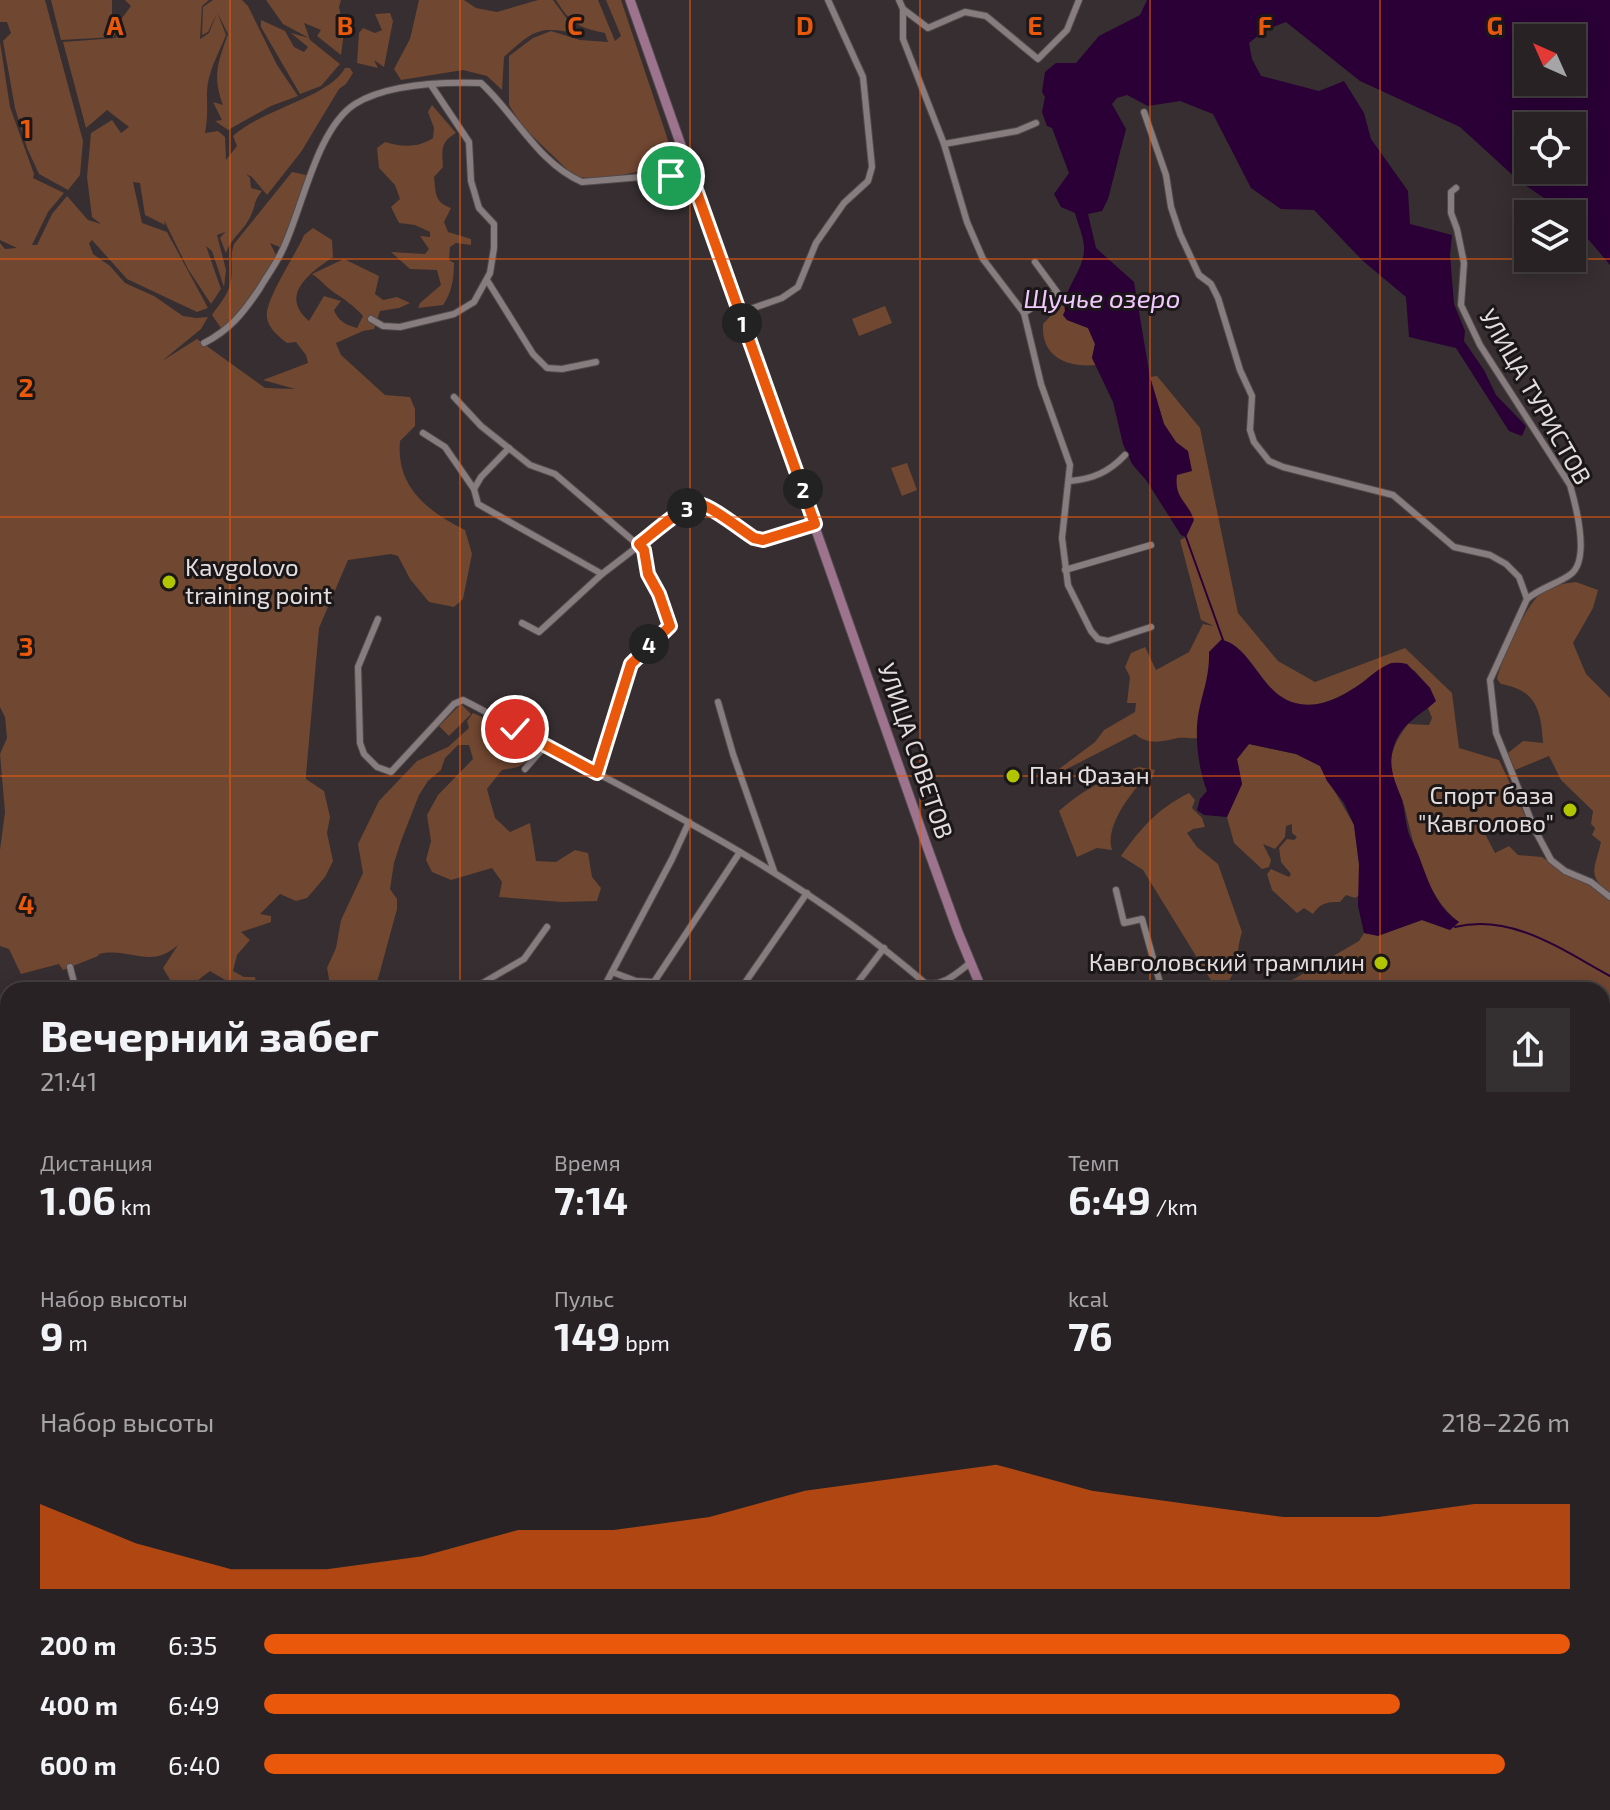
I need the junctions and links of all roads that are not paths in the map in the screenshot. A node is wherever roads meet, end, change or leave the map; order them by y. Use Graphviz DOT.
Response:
graph roads {
  1 [pos="630,0"];
  2 [pos="828,0"];
  3 [pos="899,0"];
  4 [pos="1079,0"];
  5 [pos="903,9"];
  6 [pos="431,85"];
  7 [pos="1144,112"];
  8 [pos="1036,123"];
  9 [pos="944,144"];
  10 [pos="690,173"];
  11 [pos="1456,188"];
  12 [pos="1035,262"];
  13 [pos="487,280"];
  14 [pos="739,313"];
  15 [pos="1024,313"];
  16 [pos="371,319"];
  17 [pos="204,343"];
  18 [pos="596,362"];
  19 [pos="454,397"];
  20 [pos="423,433"];
  21 [pos="509,448"];
  22 [pos="1125,455"];
  23 [pos="1070,481"];
  24 [pos="474,489"];
  25 [pos="815,524"];
  26 [pos="639,544"];
  27 [pos="1151,545"];
  28 [pos="1065,570"];
  29 [pos="602,574"];
  30 [pos="1527,599"];
  31 [pos="378,619"];
  32 [pos="522,623"];
  33 [pos="1151,627"];
  34 [pos="718,702"];
  35 [pos="545,746"];
  36 [pos="525,769"];
  37 [pos="597,773"];
  38 [pos="689,822"];
  39 [pos="740,852"];
  40 [pos="774,871"];
  41 [pos="1116,890"];
  42 [pos="807,893"];
  43 [pos="1610,897"];
  44 [pos="547,927"];
  45 [pos="884,948"];
  46 [pos="970,963"];
  47 [pos="70,967"];
  48 [pos="612,972"];
  49 [pos="74,982"];
  50 [pos="484,982"];
  51 [pos="607,982"];
  52 [pos="746,982"];
  53 [pos="858,982"];
  54 [pos="924,982"];
  55 [pos="943,982"];
  56 [pos="978,982"];
  57 [pos="1160,982"];
  1 -- 10 [label="main road, УЛИЦА СОВЕТОВ"];
  2 -- 14 [label="street"];
  3 -- 5 [label="street"];
  4 -- 5 [label="street"];
  5 -- 9 [label="street"];
  6 -- 10 [label="street"];
  6 -- 13 [label="street"];
  6 -- 17 [label="street"];
  7 -- 30 [label="street"];
  8 -- 9 [label="street"];
  9 -- 15 [label="street"];
  10 -- 14 [label="main road, УЛИЦА СОВЕТОВ"];
  11 -- 30 [label="street, УЛИЦА ТУРИСТОВ"];
  12 -- 15 [label="street"];
  13 -- 16 [label="street"];
  13 -- 18 [label="street"];
  14 -- 25 [label="main road, УЛИЦА СОВЕТОВ"];
  15 -- 23 [label="street"];
  19 -- 21 [label="street"];
  20 -- 24 [label="street"];
  21 -- 24 [label="street"];
  21 -- 26 [label="street"];
  22 -- 23 [label="street"];
  23 -- 28 [label="street"];
  24 -- 29 [label="street"];
  25 -- 26 [label="street"];
  25 -- 46 [label="main road, УЛИЦА СОВЕТОВ"];
  26 -- 29 [label="street"];
  26 -- 37 [label="street"];
  27 -- 28 [label="street"];
  28 -- 33 [label="street"];
  29 -- 32 [label="street"];
  30 -- 43 [label="street"];
  31 -- 35 [label="street"];
  34 -- 40 [label="street"];
  35 -- 36 [label="street"];
  35 -- 37 [label="street"];
  37 -- 38 [label="street"];
  38 -- 39 [label="street"];
  38 -- 48 [label="street"];
  39 -- 40 [label="street"];
  39 -- 48 [label="street"];
  40 -- 42 [label="street"];
  41 -- 57 [label="street"];
  42 -- 45 [label="street"];
  42 -- 52 [label="street"];
  44 -- 50 [label="street"];
  45 -- 53 [label="street"];
  45 -- 54 [label="street"];
  46 -- 55 [label="street"];
  46 -- 56 [label="main road, УЛИЦА СОВЕТОВ"];
  47 -- 49 [label="street"];
  48 -- 51 [label="street"];
}
